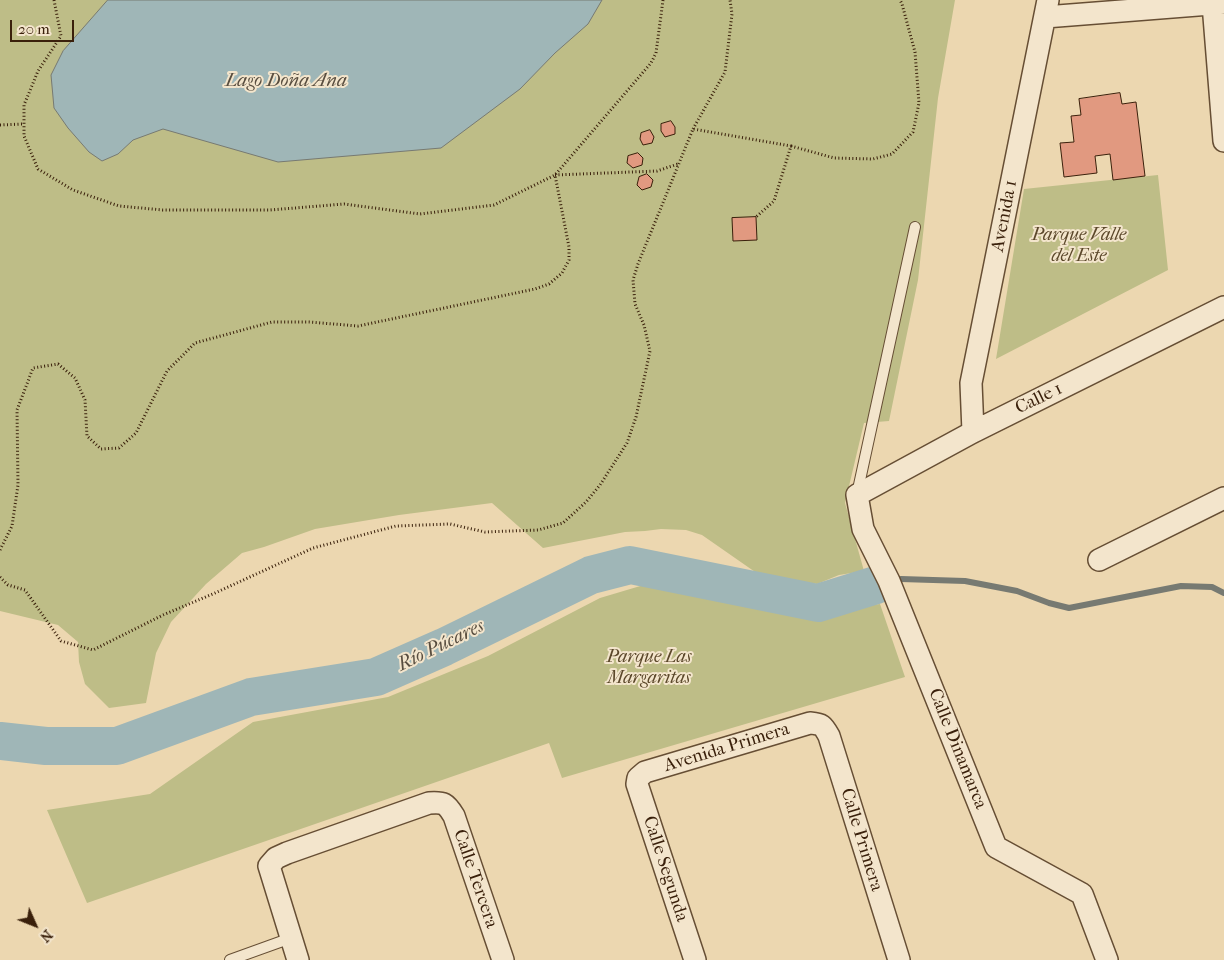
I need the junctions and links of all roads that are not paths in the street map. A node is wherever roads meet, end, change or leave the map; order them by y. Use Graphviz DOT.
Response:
graph roads {
  1 [pos="1219,4"];
  2 [pos="1046,9"];
  3 [pos="1224,141"];
  4 [pos="915,227"];
  5 [pos="1224,307"];
  6 [pos="973,432"];
  7 [pos="857,495"];
  8 [pos="1224,498"];
  9 [pos="1098,560"];
  10 [pos="818,724"];
  11 [pos="638,778"];
  12 [pos="291,938"];
  13 [pos="230,960"];
  14 [pos="298,960"];
  15 [pos="503,960"];
  16 [pos="694,960"];
  17 [pos="899,960"];
  18 [pos="1107,960"];
  1 -- 2 [label="street"];
  1 -- 3 [label="street"];
  2 -- 6 [label="street, Avenida 1"];
  4 -- 7 [label="lane"];
  5 -- 6 [label="street, Calle 1"];
  6 -- 7 [label="street, Calle 1"];
  7 -- 18 [label="street, Calle Dinamarca"];
  8 -- 9 [label="street"];
  10 -- 11 [label="street, Avenida Primera"];
  10 -- 17 [label="street, Calle Primera"];
  11 -- 16 [label="street, Calle Segunda"];
  12 -- 13 [label="lane"];
  12 -- 14 [label="street"];
  12 -- 15 [label="street, Calle Tercera"];
}
